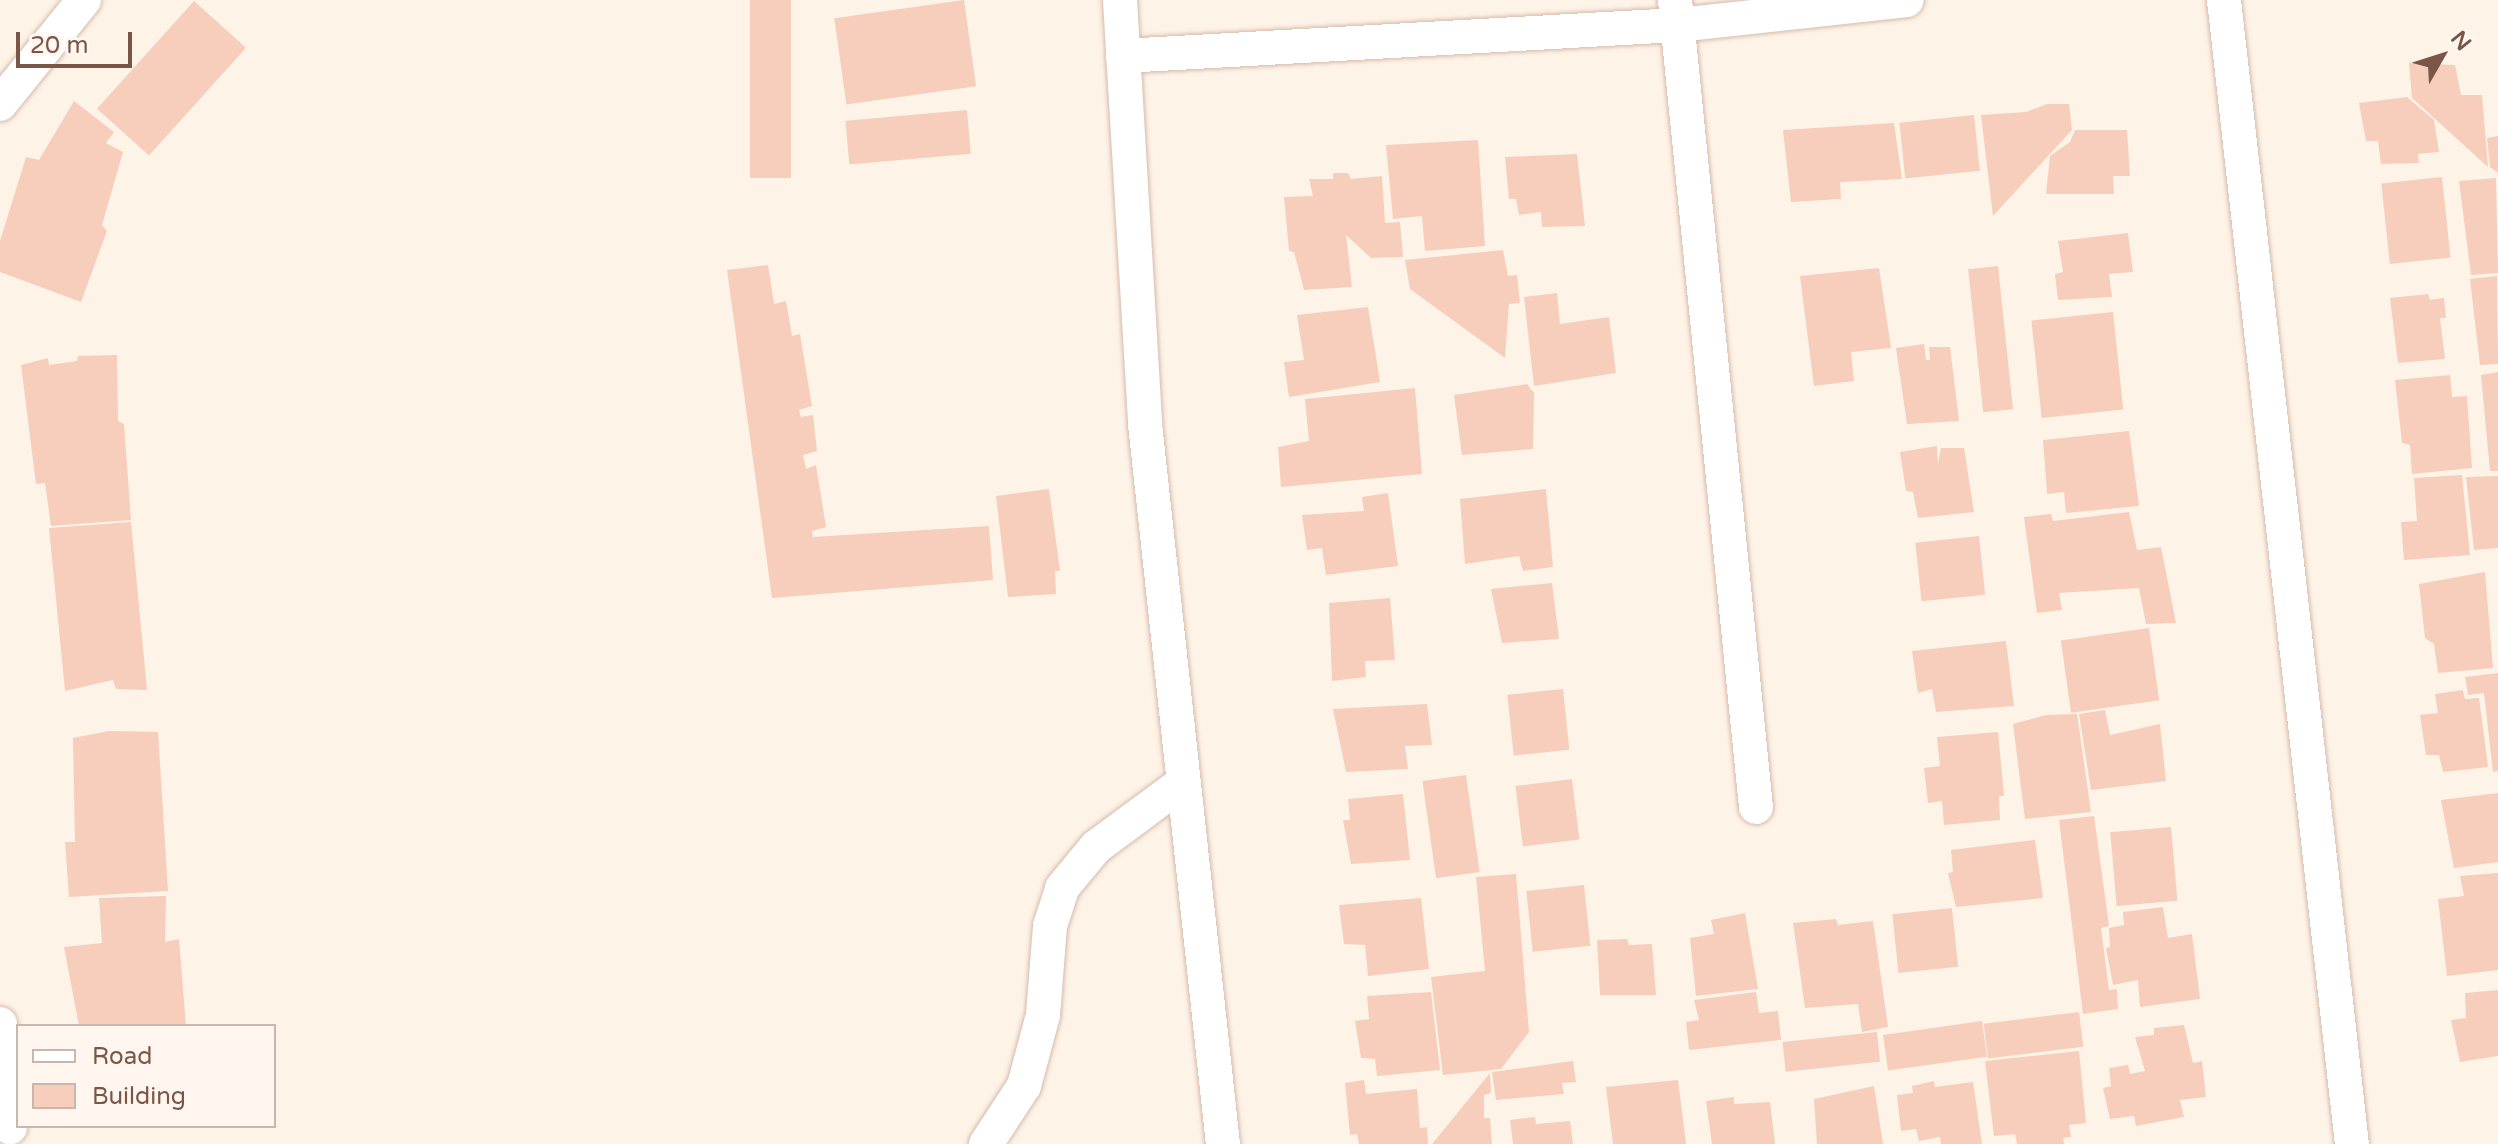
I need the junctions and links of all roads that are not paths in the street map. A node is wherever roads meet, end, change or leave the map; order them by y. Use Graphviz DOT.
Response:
graph roads {
  1 [pos="84,0"];
  2 [pos="1120,0"];
  3 [pos="1907,0"];
  4 [pos="2224,0"];
  5 [pos="1676,13"];
  6 [pos="1123,56"];
  7 [pos="0,104"];
  8 [pos="1184,782"];
  9 [pos="1756,807"];
  10 [pos="0,1024"];
  11 [pos="10,1128"];
  12 [pos="986,1144"];
  13 [pos="1223,1144"];
  14 [pos="2352,1144"];
  1 -- 7 [label="street"];
  2 -- 6 [label="street"];
  3 -- 5 [label="street"];
  4 -- 14 [label="street"];
  5 -- 6 [label="street"];
  5 -- 9 [label="street"];
  6 -- 8 [label="street"];
  8 -- 12 [label="street"];
  8 -- 13 [label="street"];
  10 -- 11 [label="street"];
}
